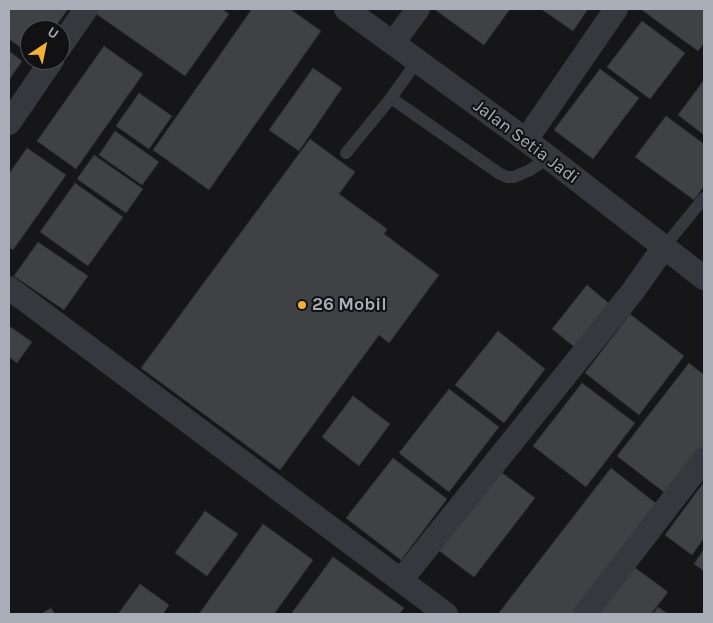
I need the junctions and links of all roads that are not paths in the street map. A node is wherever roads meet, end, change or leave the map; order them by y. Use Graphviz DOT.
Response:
graph roads {
  1 [pos="86,9"];
  2 [pos="346,9"];
  3 [pos="418,9"];
  4 [pos="616,9"];
  5 [pos="70,32"];
  6 [pos="393,44"];
  7 [pos="417,61"];
  8 [pos="45,70"];
  9 [pos="391,98"];
  10 [pos="9,123"];
  11 [pos="526,140"];
  12 [pos="346,153"];
  13 [pos="548,158"];
  14 [pos="704,198"];
  15 [pos="664,247"];
  16 [pos="704,278"];
  17 [pos="9,288"];
  18 [pos="704,459"];
  19 [pos="405,576"];
  20 [pos="446,614"];
  21 [pos="464,614"];
  22 [pos="586,614"];
  1 -- 5 [label="street"];
  2 -- 6 [label="street, Jalan Setia Jadi"];
  3 -- 6 [label="street"];
  4 -- 11 [label="street"];
  6 -- 7 [label="street, Jalan Setia Jadi"];
  7 -- 9 [label="lane"];
  7 -- 11 [label="street, Jalan Setia Jadi"];
  8 -- 10 [label="street"];
  9 -- 12 [label="lane"];
  9 -- 13 [label="lane"];
  11 -- 13 [label="street, Jalan Setia Jadi"];
  13 -- 15 [label="street, Jalan Setia Jadi"];
  14 -- 15 [label="lane"];
  15 -- 16 [label="street, Jalan Setia Jadi"];
  15 -- 19 [label="street"];
  17 -- 19 [label="street"];
  18 -- 22 [label="street"];
  19 -- 20 [label="street"];
  19 -- 21 [label="street"];
}
